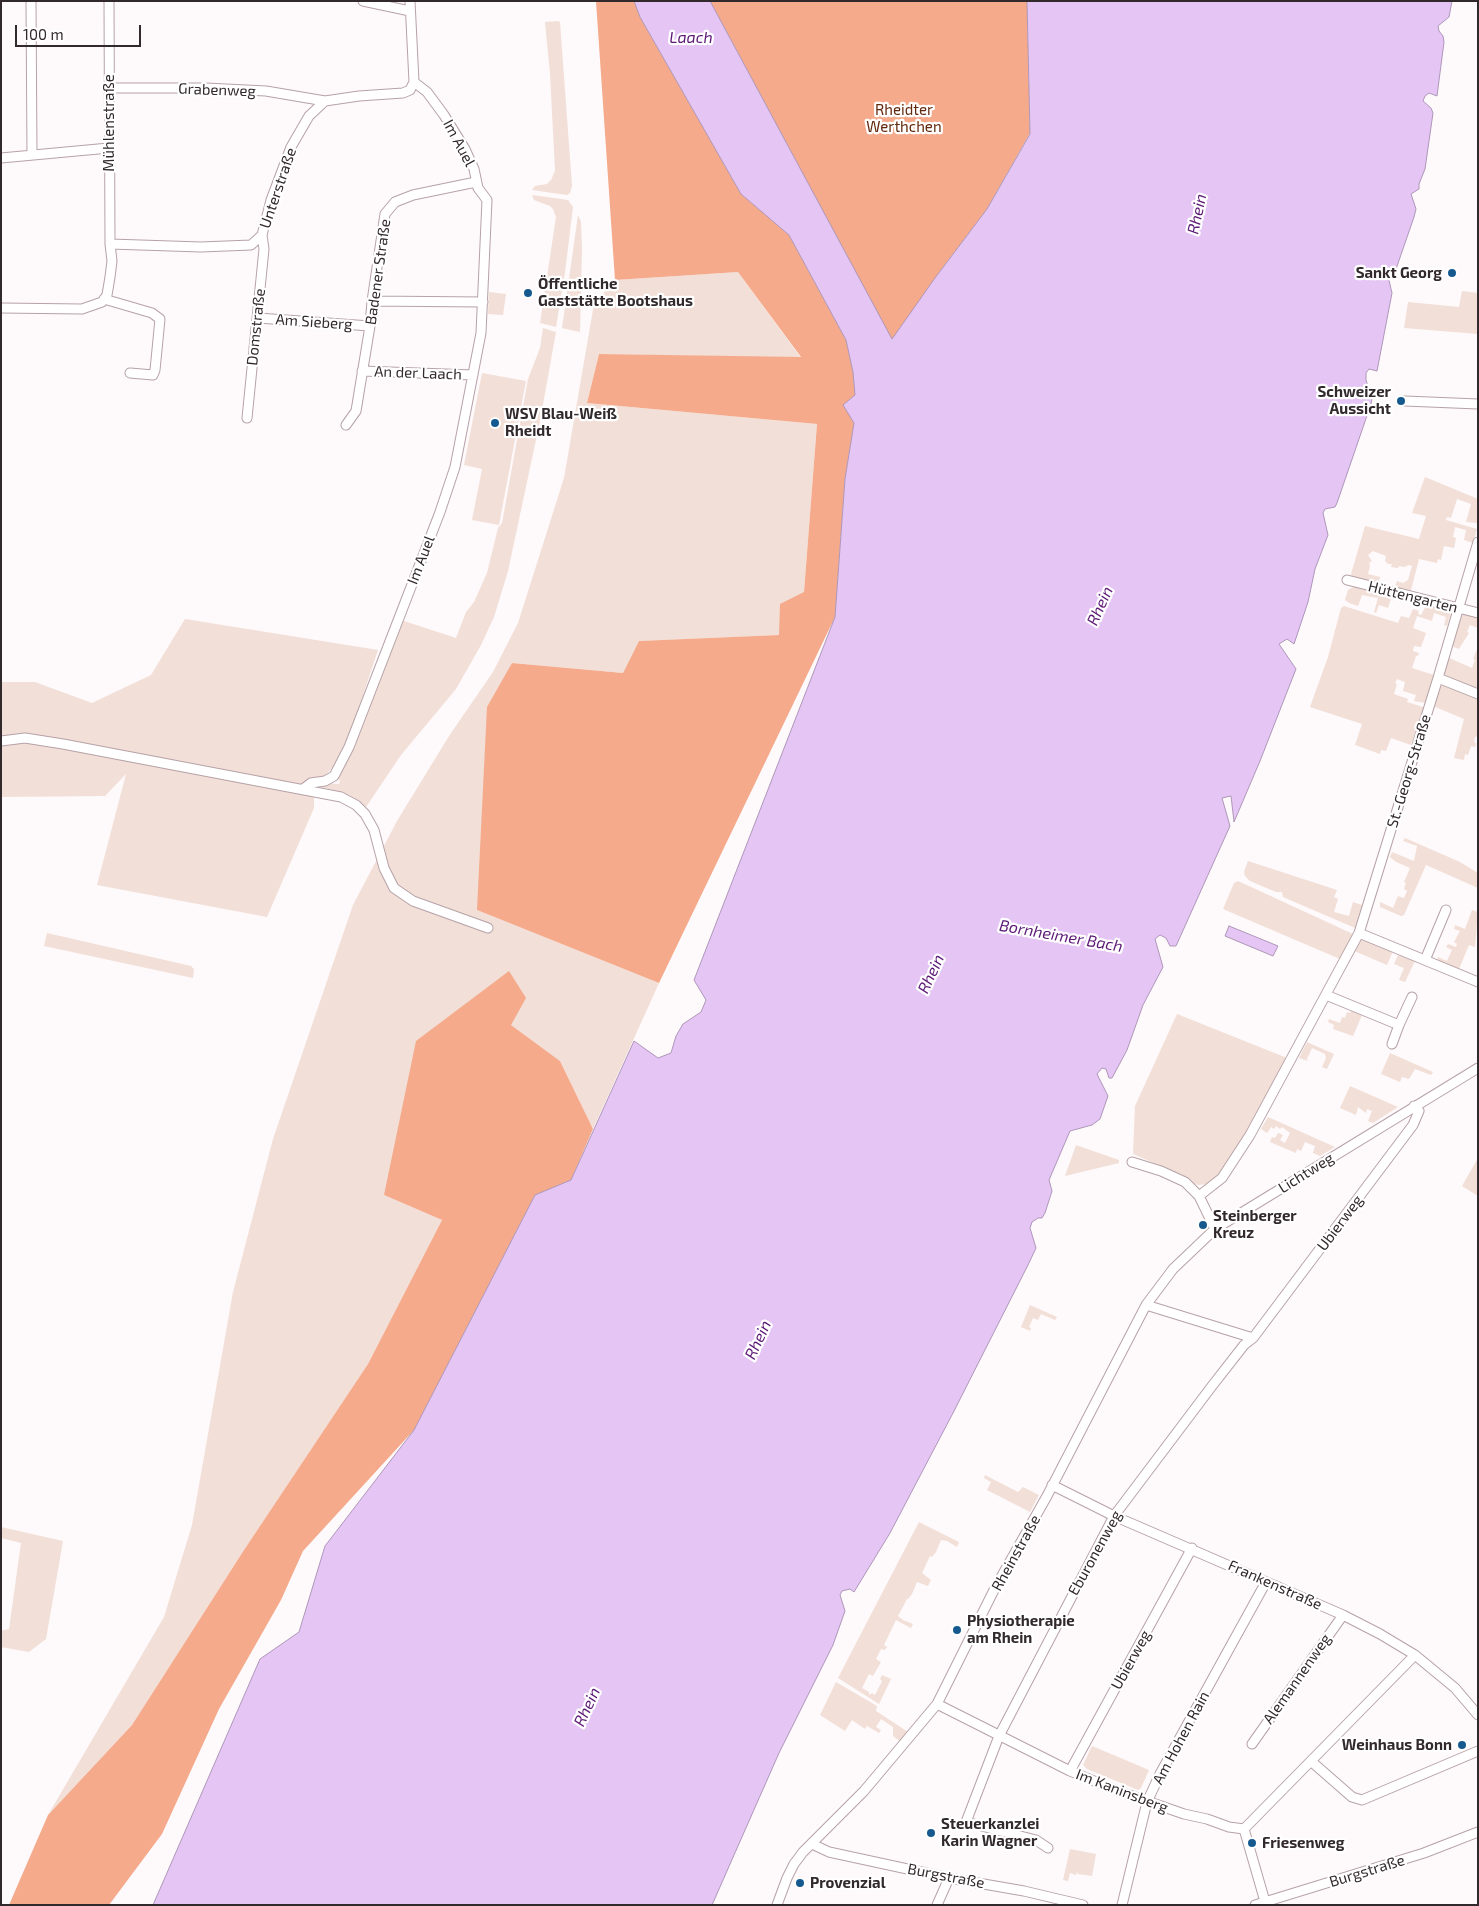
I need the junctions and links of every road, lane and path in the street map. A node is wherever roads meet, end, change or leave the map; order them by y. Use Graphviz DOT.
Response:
graph roads {
  1 [pos="31,1"];
  2 [pos="109,1"];
  3 [pos="363,1"];
  4 [pos="410,1"];
  5 [pos="410,11"];
  6 [pos="414,82"];
  7 [pos="109,88"];
  8 [pos="325,102"];
  9 [pos="109,148"];
  10 [pos="32,155"];
  11 [pos="1,158"];
  12 [pos="476,182"];
  13 [pos="262,235"];
  14 [pos="110,244"];
  15 [pos="104,299"];
  16 [pos="372,301"];
  17 [pos="483,302"];
  18 [pos="1,308"];
  19 [pos="258,318"];
  20 [pos="370,326"];
  21 [pos="362,372"];
  22 [pos="130,373"];
  23 [pos="473,375"];
  24 [pos="1405,401"];
  25 [pos="1478,404"];
  26 [pos="247,418"];
  27 [pos="346,425"];
  28 [pos="1478,542"];
  29 [pos="1347,580"];
  30 [pos="1459,609"];
  31 [pos="1478,613"];
  32 [pos="1438,678"];
  33 [pos="1478,694"];
  34 [pos="1,741"];
  35 [pos="303,789"];
  36 [pos="1446,910"];
  37 [pos="488,928"];
  38 [pos="1359,933"];
  39 [pos="1425,960"];
  40 [pos="1478,982"];
  41 [pos="1326,995"];
  42 [pos="1412,998"];
  43 [pos="1399,1025"];
  44 [pos="1392,1044"];
  45 [pos="1478,1068"];
  46 [pos="1414,1106"];
  47 [pos="1132,1162"];
  48 [pos="1199,1196"];
  49 [pos="1215,1229"];
  50 [pos="1146,1305"];
  51 [pos="1252,1338"];
  52 [pos="1052,1485"];
  53 [pos="1114,1516"];
  54 [pos="1192,1548"];
  55 [pos="1266,1582"];
  56 [pos="1343,1615"];
  57 [pos="1415,1655"];
  58 [pos="937,1704"];
  59 [pos="1478,1714"];
  60 [pos="999,1736"];
  61 [pos="1252,1744"];
  62 [pos="1478,1751"];
  63 [pos="1312,1762"];
  64 [pos="1070,1771"];
  65 [pos="1147,1802"];
  66 [pos="1244,1829"];
  67 [pos="1478,1832"];
  68 [pos="812,1844"];
  69 [pos="1048,1848"];
  70 [pos="949,1878"];
  71 [pos="1265,1903"];
  72 [pos="777,1905"];
  73 [pos="937,1905"];
  74 [pos="1082,1905"];
  75 [pos="1122,1905"];
  76 [pos="1255,1905"];
  1 -- 10 [label="street"];
  2 -- 7 [label="street, Mühlenstraße"];
  3 -- 5 [label="street"];
  4 -- 5 [label="street"];
  5 -- 6 [label="street"];
  6 -- 8 [label="street"];
  6 -- 12 [label="street, Im Auel"];
  7 -- 8 [label="street, Grabenweg"];
  7 -- 9 [label="street, Mühlenstraße"];
  8 -- 13 [label="street, Unterstraße"];
  9 -- 10 [label="street"];
  9 -- 14 [label="street, Mühlenstraße"];
  10 -- 11 [label="street"];
  12 -- 16 [label="street, Badener Straße"];
  12 -- 17 [label="street, Im Auel"];
  13 -- 14 [label="street, Unterstraße"];
  13 -- 19 [label="street, Domstraße"];
  14 -- 15 [label="street"];
  15 -- 18 [label="street"];
  15 -- 22 [label="street"];
  16 -- 17 [label="street"];
  16 -- 20 [label="street, Badener Straße"];
  17 -- 23 [label="street, Im Auel"];
  19 -- 20 [label="street, Am Sieberg"];
  19 -- 26 [label="street, Domstraße"];
  20 -- 21 [label="street, Badener Straße"];
  21 -- 23 [label="street, An der Laach"];
  21 -- 27 [label="street, Badener Straße"];
  23 -- 35 [label="street, Im Auel"];
  24 -- 25 [label="street"];
  28 -- 30 [label="street, St.-Georg-Straße"];
  29 -- 30 [label="street, Hüttengarten"];
  30 -- 31 [label="street, Hüttengarten"];
  30 -- 32 [label="street, St.-Georg-Straße"];
  32 -- 33 [label="street"];
  32 -- 38 [label="street, St.-Georg-Straße"];
  34 -- 35 [label="street"];
  35 -- 37 [label="street"];
  36 -- 39 [label="street"];
  38 -- 39 [label="street"];
  38 -- 41 [label="street, St.-Georg-Straße"];
  39 -- 40 [label="street"];
  41 -- 43 [label="street"];
  41 -- 48 [label="street, St.-Georg-Straße"];
  42 -- 43 [label="street"];
  43 -- 44 [label="street"];
  45 -- 46 [label="street, Lichtweg"];
  46 -- 49 [label="street, Lichtweg"];
  46 -- 51 [label="street, Ubierweg"];
  47 -- 48 [label="street"];
  48 -- 49 [label="street"];
  49 -- 50 [label="street, Lichtweg"];
  50 -- 51 [label="street"];
  50 -- 52 [label="street, Rheinstraße"];
  51 -- 53 [label="street, Eburonenweg"];
  52 -- 53 [label="street, Frankenstraße"];
  52 -- 58 [label="street, Rheinstraße"];
  53 -- 54 [label="street, Frankenstraße"];
  53 -- 60 [label="street, Eburonenweg"];
  54 -- 55 [label="street, Frankenstraße"];
  54 -- 64 [label="street, Ubierweg"];
  55 -- 56 [label="street, Frankenstraße"];
  55 -- 65 [label="street, Am Hohen Rain"];
  56 -- 57 [label="street, Frankenstraße"];
  56 -- 61 [label="street, Alemannenweg"];
  57 -- 59 [label="street, Frankenstraße"];
  57 -- 63 [label="street"];
  58 -- 60 [label="street, Im Kaninsberg"];
  58 -- 68 [label="street, Rheinstraße"];
  60 -- 64 [label="street, Im Kaninsberg"];
  60 -- 69 [label="street, Eburonenweg"];
  62 -- 63 [label="street"];
  63 -- 66 [label="street"];
  64 -- 65 [label="street, Im Kaninsberg"];
  65 -- 66 [label="street, Im Kaninsberg"];
  65 -- 75 [label="street, Am Hohen Rain"];
  66 -- 71 [label="street"];
  67 -- 71 [label="street, Burgstraße"];
  68 -- 70 [label="street, Burgstraße"];
  68 -- 72 [label="street, Rheinstraße"];
  70 -- 73 [label="street"];
  70 -- 74 [label="street, Burgstraße"];
  71 -- 76 [label="street, Burgstraße"];
}
